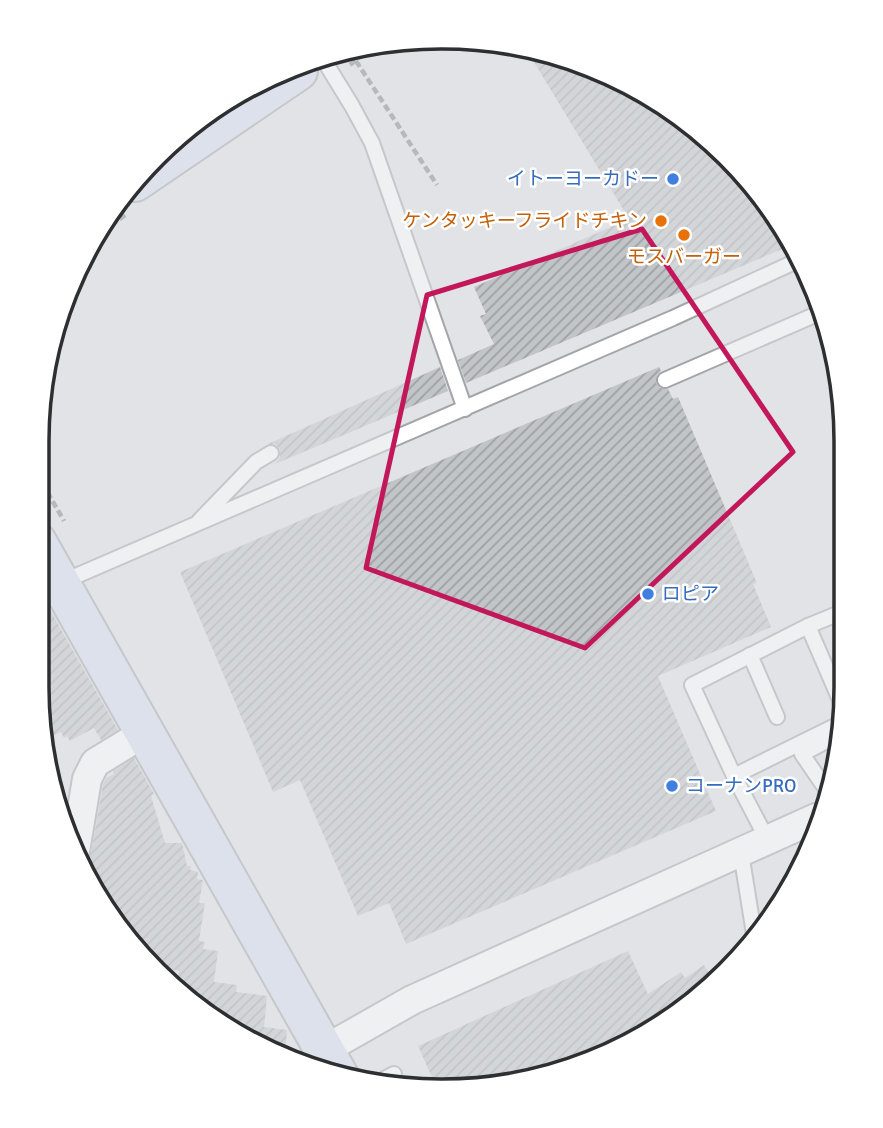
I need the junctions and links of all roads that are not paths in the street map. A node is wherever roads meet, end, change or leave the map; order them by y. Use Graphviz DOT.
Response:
graph roads {
  1 [pos="327,66"];
  2 [pos="278,84"];
  3 [pos="168,161"];
  4 [pos="791,263"];
  5 [pos="813,316"];
  6 [pos="664,380"];
  7 [pos="465,409"];
  8 [pos="271,453"];
  9 [pos="193,527"];
  10 [pos="49,562"];
  11 [pos="61,582"];
  12 [pos="834,615"];
  13 [pos="812,624"];
  14 [pos="750,655"];
  15 [pos="834,670"];
  16 [pos="834,684"];
  17 [pos="777,718"];
  18 [pos="832,728"];
  19 [pos="144,733"];
  20 [pos="831,738"];
  21 [pos="733,776"];
  22 [pos="822,783"];
  23 [pos="810,821"];
  24 [pos="78,834"];
  25 [pos="768,841"];
  26 [pos="741,853"];
  27 [pos="753,925"];
  28 [pos="332,1064"];
  29 [pos="394,1074"];
  30 [pos="390,1076"];
  1 -- 7 [label="lane"];
  2 -- 3 [label="street"];
  4 -- 7 [label="lane"];
  5 -- 6 [label="lane"];
  7 -- 9 [label="lane"];
  8 -- 9 [label="lane"];
  9 -- 11 [label="lane"];
  10 -- 11 [label="street"];
  11 -- 19 [label="street"];
  12 -- 13 [label="lane"];
  13 -- 14 [label="lane"];
  13 -- 15 [label="lane"];
  13 -- 16 [label="lane"];
  14 -- 17 [label="lane"];
  14 -- 21 [label="lane"];
  18 -- 21 [label="lane"];
  19 -- 24 [label="street"];
  19 -- 28 [label="street"];
  20 -- 22 [label="lane"];
  21 -- 25 [label="lane"];
  23 -- 25 [label="street"];
  25 -- 26 [label="street"];
  26 -- 27 [label="lane"];
  26 -- 28 [label="street"];
  29 -- 30 [label="lane"];
}
